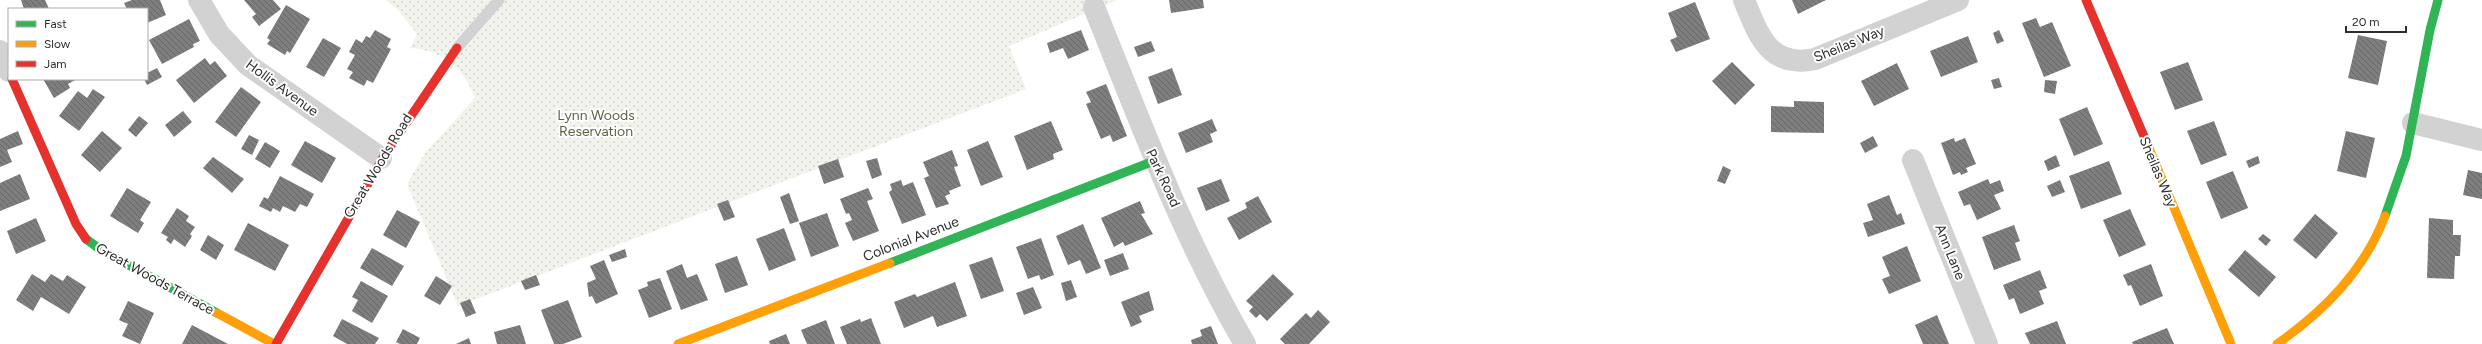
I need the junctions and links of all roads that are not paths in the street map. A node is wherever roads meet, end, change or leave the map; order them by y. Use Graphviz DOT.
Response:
graph roads {
  1 [pos="200,0"];
  2 [pos="499,0"];
  3 [pos="1744,0"];
  4 [pos="1958,0"];
  5 [pos="2086,0"];
  6 [pos="2438,0"];
  7 [pos="1094,7"];
  8 [pos="457,48"];
  9 [pos="0,50"];
  10 [pos="8,69"];
  11 [pos="12,80"];
  12 [pos="2413,124"];
  13 [pos="2482,140"];
  14 [pos="381,158"];
  15 [pos="1913,160"];
  16 [pos="1154,161"];
  17 [pos="275,344"];
  18 [pos="678,344"];
  19 [pos="1245,344"];
  20 [pos="1987,344"];
  21 [pos="2231,344"];
  22 [pos="2277,344"];
  1 -- 14 [label="street, Hollis Avenue"];
  2 -- 8 [label="lane, Great Woods Road"];
  3 -- 4 [label="street, Sheilas Way"];
  5 -- 21 [label="street, Sheilas Way"];
  6 -- 12 [label="street"];
  7 -- 16 [label="street, Park Road"];
  8 -- 14 [label="street, Great Woods Road"];
  9 -- 10 [label="street"];
  11 -- 17 [label="street, Great Woods Terrace"];
  12 -- 13 [label="street"];
  12 -- 22 [label="street"];
  14 -- 17 [label="street, Great Woods Road"];
  15 -- 20 [label="street, Ann Lane"];
  16 -- 18 [label="street, Colonial Avenue"];
  16 -- 19 [label="street, Park Road"];
}
